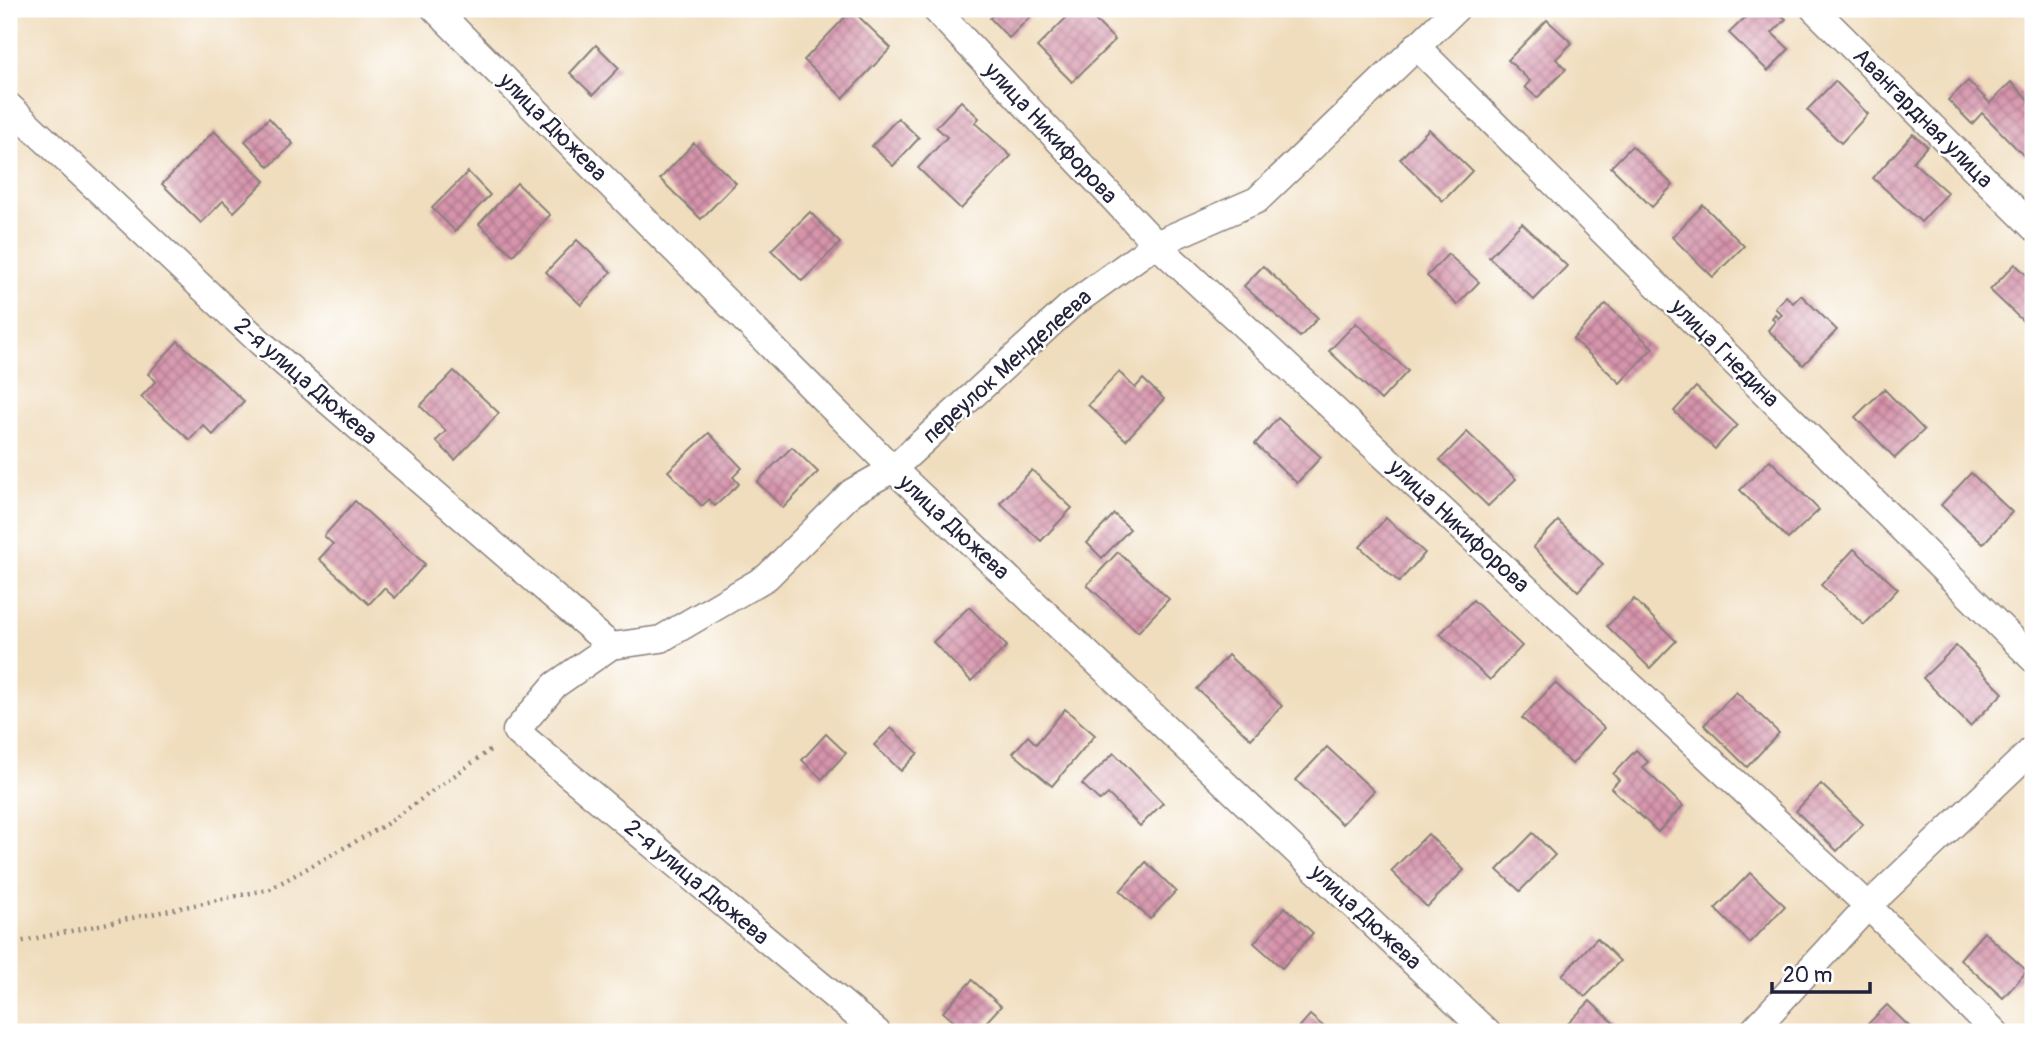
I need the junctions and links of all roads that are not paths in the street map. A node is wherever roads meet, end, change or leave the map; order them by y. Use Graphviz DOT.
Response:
graph roads {
  1 [pos="435,9"];
  2 [pos="935,9"];
  3 [pos="1456,9"];
  4 [pos="1814,9"];
  5 [pos="1416,47"];
  6 [pos="9,106"];
  7 [pos="2033,227"];
  8 [pos="1156,244"];
  9 [pos="893,469"];
  10 [pos="611,646"];
  11 [pos="2033,659"];
  12 [pos="2033,749"];
  13 [pos="1868,906"];
  14 [pos="877,1032"];
  15 [pos="1487,1032"];
  16 [pos="1752,1032"];
  17 [pos="1995,1032"];
  1 -- 9 [label="street, улица Дюжева"];
  2 -- 8 [label="street, улица Никифорова"];
  3 -- 5 [label="street, переулок Менделеева"];
  4 -- 7 [label="street, Авангардная улица"];
  5 -- 8 [label="street, переулок Менделеева"];
  5 -- 11 [label="street, улица Гнедина"];
  6 -- 10 [label="street, 2-я улица Дюжева"];
  8 -- 9 [label="street, переулок Менделеева"];
  8 -- 13 [label="street, улица Никифорова"];
  9 -- 10 [label="street, переулок Менделеева"];
  9 -- 15 [label="street, улица Дюжева"];
  10 -- 14 [label="street, 2-я улица Дюжева"];
  12 -- 13 [label="street"];
  13 -- 16 [label="street"];
  13 -- 17 [label="street, улица Никифорова"];
}
